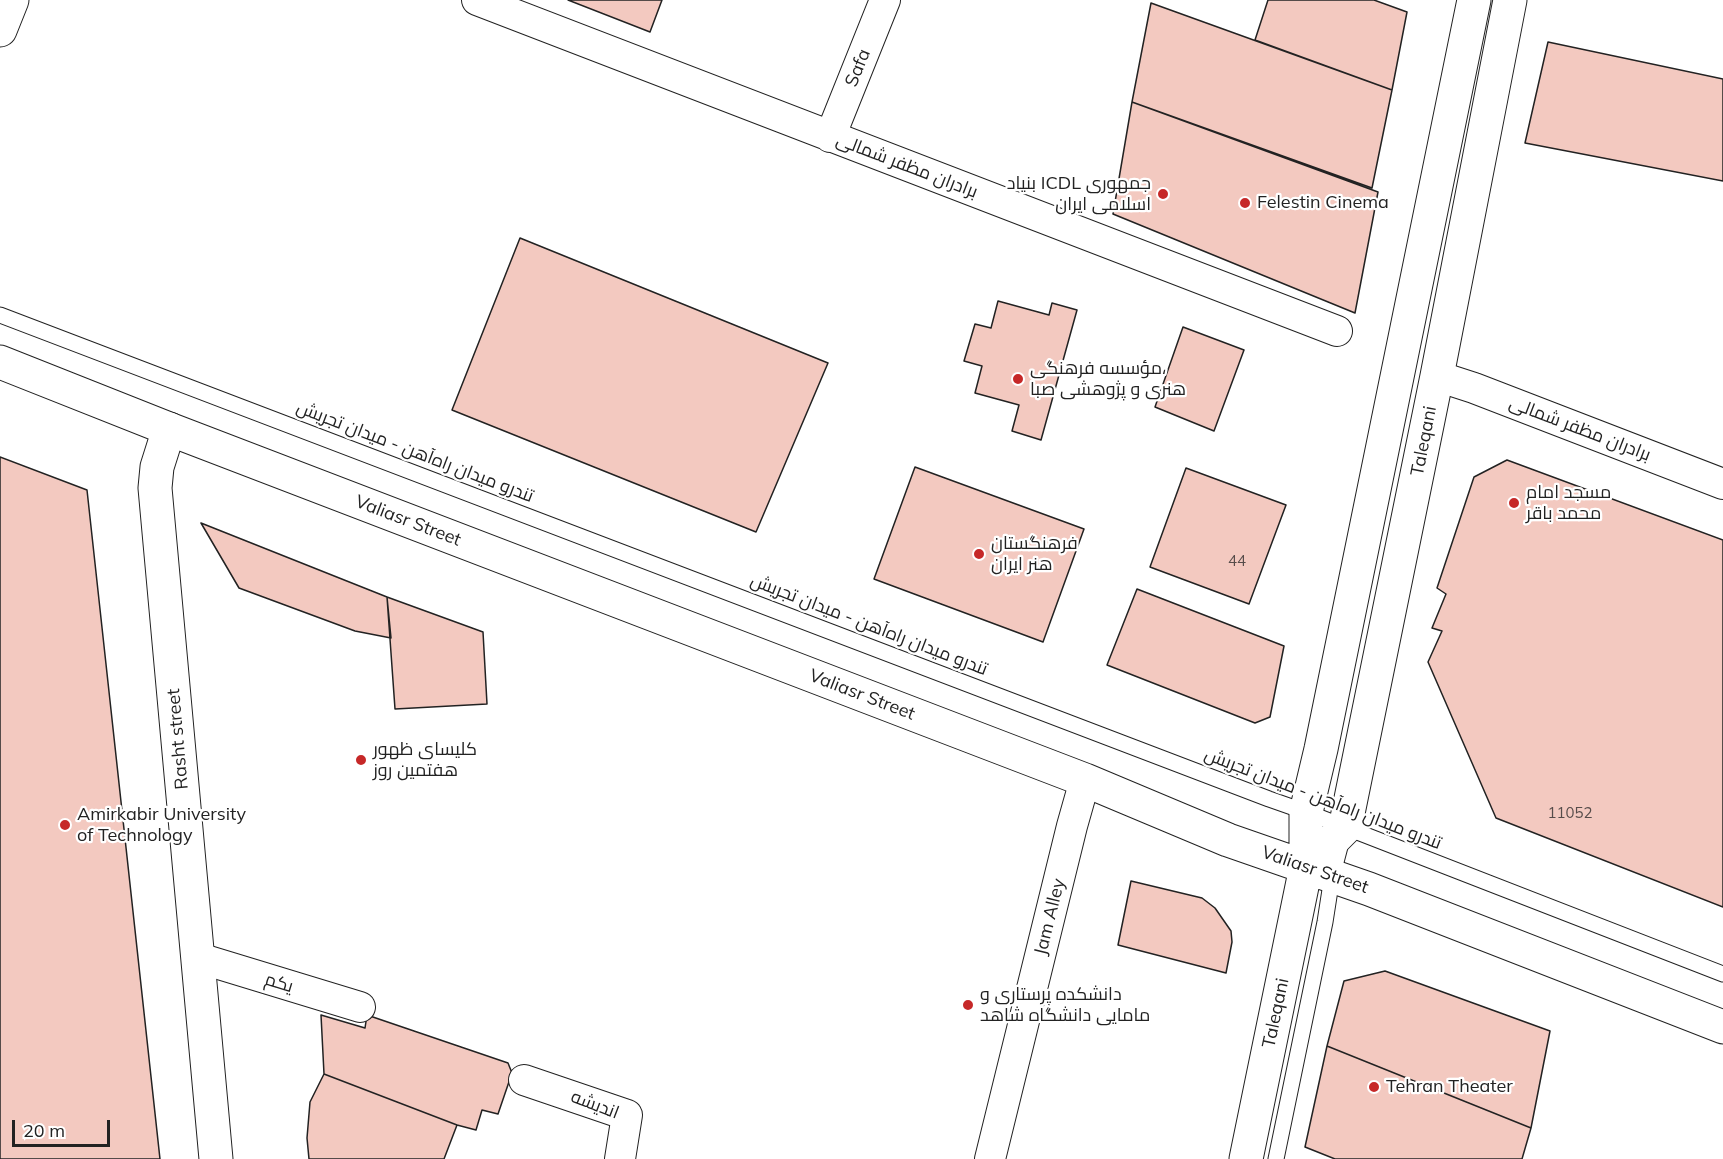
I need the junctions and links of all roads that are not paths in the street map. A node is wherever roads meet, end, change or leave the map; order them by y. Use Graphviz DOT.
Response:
graph roads {
  1 [pos="12,0"];
  2 [pos="477,0"];
  3 [pos="885,0"];
  4 [pos="1474,0"];
  5 [pos="1510,0"];
  6 [pos="546,12"];
  7 [pos="0,30"];
  8 [pos="830,137"];
  9 [pos="0,315"];
  10 [pos="1337,331"];
  11 [pos="0,362"];
  12 [pos="1437,376"];
  13 [pos="169,429"];
  14 [pos="1723,484"];
  15 [pos="1085,780"];
  16 [pos="1306,812"];
  17 [pos="1345,828"];
  18 [pos="1319,872"];
  19 [pos="199,958"];
  20 [pos="1723,974"];
  21 [pos="360,1007"];
  22 [pos="1723,1027"];
  23 [pos="524,1080"];
  24 [pos="216,1159"];
  25 [pos="620,1159"];
  26 [pos="990,1159"];
  27 [pos="1246,1159"];
  28 [pos="1276,1159"];
  1 -- 7 [label="main road"];
  2 -- 6 [label="street, برادران مظفر شمالی"];
  3 -- 8 [label="street, Safa"];
  4 -- 16 [label="main road, Taleqani"];
  5 -- 12 [label="main road, Taleqani"];
  6 -- 8 [label="street, برادران مظفر شمالی"];
  8 -- 10 [label="street, برادران مظفر شمالی"];
  9 -- 16 [label="lane, تندرو میدان راه‌آهن - میدان تجریش"];
  11 -- 13 [label="main road, Valiasr Street"];
  12 -- 14 [label="street, برادران مظفر شمالی"];
  12 -- 17 [label="main road, Taleqani"];
  13 -- 15 [label="main road, Valiasr Street"];
  13 -- 19 [label="main road, Rasht street"];
  15 -- 18 [label="main road, Valiasr Street"];
  15 -- 26 [label="street, Jam Alley"];
  16 -- 17 [label="lane, تندرو میدان راه‌آهن - میدان تجریش"];
  16 -- 18 [label="main road, Taleqani"];
  17 -- 18 [label="main road"];
  17 -- 20 [label="lane, تندرو میدان راه‌آهن - میدان تجریش"];
  18 -- 22 [label="main road, Valiasr Street"];
  18 -- 27 [label="main road, Taleqani"];
  18 -- 28 [label="lane"];
  19 -- 21 [label="street, یکم"];
  19 -- 24 [label="main road, Rasht street"];
  23 -- 25 [label="street, اندیشه"];
}
